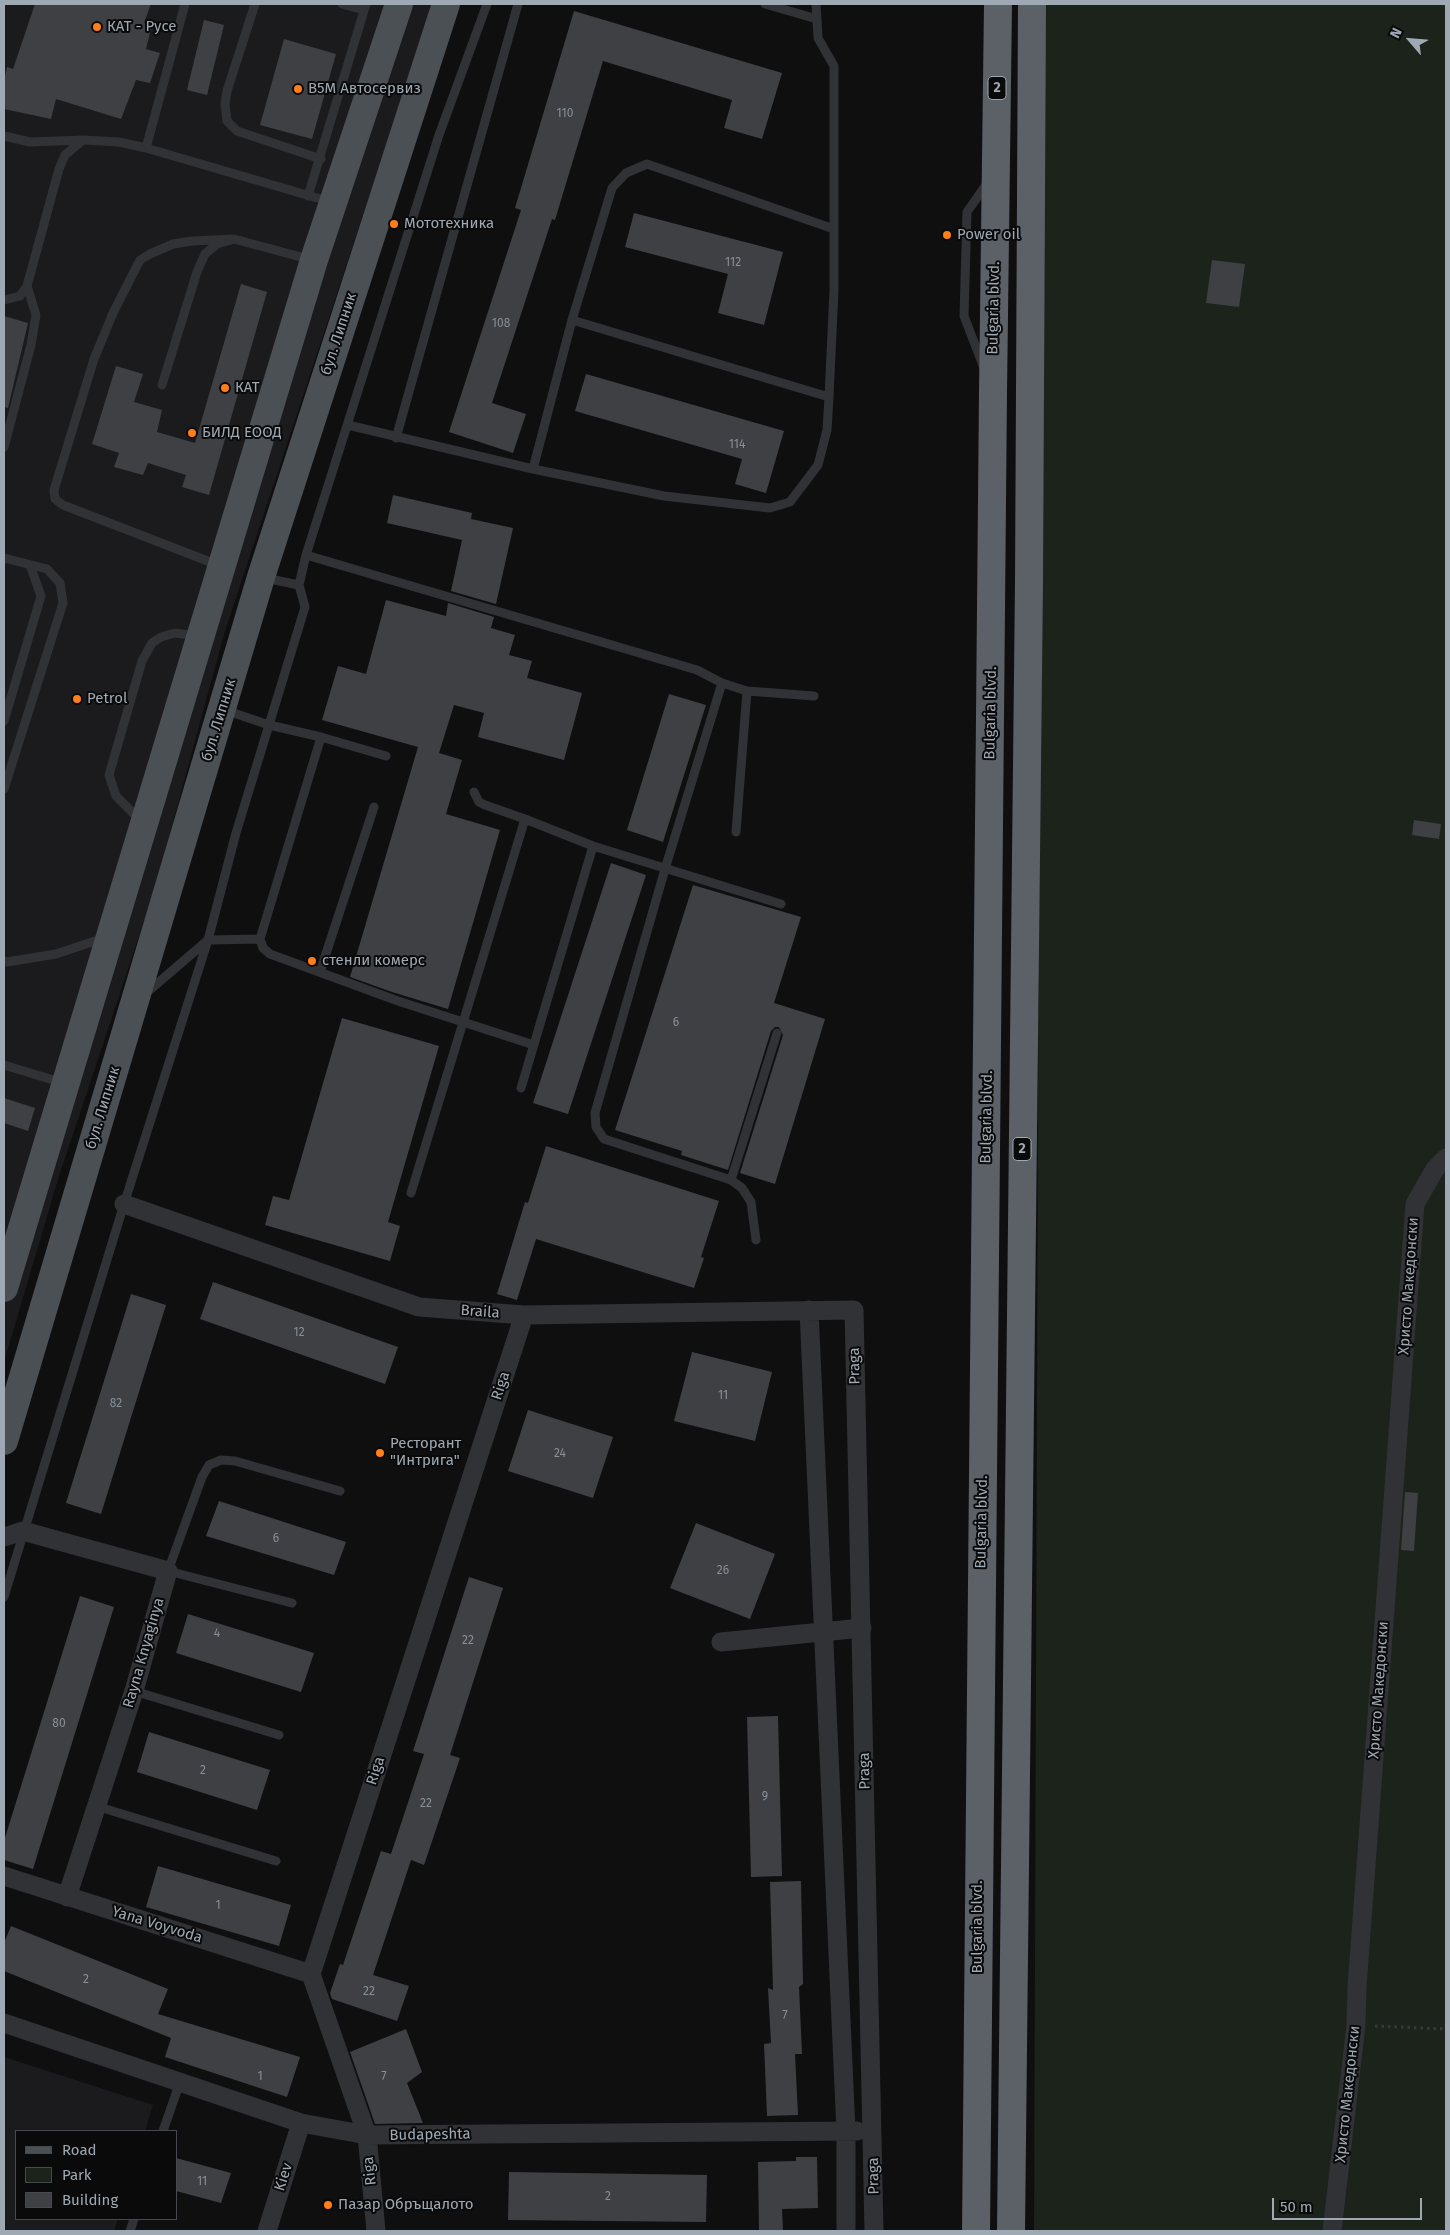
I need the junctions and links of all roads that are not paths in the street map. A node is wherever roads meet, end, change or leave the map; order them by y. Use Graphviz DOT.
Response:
graph roads {
  1 [pos="185,4"];
  2 [pos="255,4"];
  3 [pos="342,4"];
  4 [pos="399,4"];
  5 [pos="446,4"];
  6 [pos="487,4"];
  7 [pos="518,4"];
  8 [pos="766,4"];
  9 [pos="816,4"];
  10 [pos="998,4"];
  11 [pos="1032,4"];
  12 [pos="365,7"];
  13 [pos="817,19"];
  14 [pos="4,136"];
  15 [pos="83,140"];
  16 [pos="146,148"];
  17 [pos="321,159"];
  18 [pos="320,199"];
  19 [pos="834,229"];
  20 [pos="234,239"];
  21 [pos="314,260"];
  22 [pos="26,286"];
  23 [pos="4,300"];
  24 [pos="572,320"];
  25 [pos="162,385"];
  26 [pos="829,397"];
  27 [pos="348,425"];
  28 [pos="396,438"];
  29 [pos="4,446"];
  30 [pos="533,469"];
  31 [pos="306,555"];
  32 [pos="4,558"];
  33 [pos="30,566"];
  34 [pos="221,566"];
  35 [pos="261,577"];
  36 [pos="299,585"];
  37 [pos="199,636"];
  38 [pos="722,683"];
  39 [pos="747,691"];
  40 [pos="814,696"];
  41 [pos="222,709"];
  42 [pos="4,721"];
  43 [pos="269,725"];
  44 [pos="321,737"];
  45 [pos="386,756"];
  46 [pos="4,789"];
  47 [pos="474,792"];
  48 [pos="374,807"];
  49 [pos="525,819"];
  50 [pos="144,824"];
  51 [pos="736,832"];
  52 [pos="593,846"];
  53 [pos="665,869"];
  54 [pos="781,904"];
  55 [pos="109,936"];
  56 [pos="260,939"];
  57 [pos="208,940"];
  58 [pos="4,961"];
  59 [pos="320,972"];
  60 [pos="134,1004"];
  61 [pos="463,1022"];
  62 [pos="777,1033"];
  63 [pos="534,1045"];
  64 [pos="4,1065"];
  65 [pos="64,1083"];
  66 [pos="521,1088"];
  67 [pos="1446,1158"];
  68 [pos="731,1180"];
  69 [pos="411,1193"];
  70 [pos="124,1204"];
  71 [pos="756,1240"];
  72 [pos="4,1288"];
  73 [pos="809,1310"];
  74 [pos="854,1310"];
  75 [pos="524,1314"];
  76 [pos="4,1441"];
  77 [pos="340,1491"];
  78 [pos="23,1531"];
  79 [pos="4,1537"];
  80 [pos="168,1571"];
  81 [pos="4,1597"];
  82 [pos="292,1603"];
  83 [pos="862,1628"];
  84 [pos="823,1630"];
  85 [pos="721,1642"];
  86 [pos="134,1691"];
  87 [pos="279,1735"];
  88 [pos="96,1806"];
  89 [pos="276,1861"];
  90 [pos="4,1876"];
  91 [pos="67,1897"];
  92 [pos="311,1974"];
  93 [pos="4,2023"];
  94 [pos="180,2082"];
  95 [pos="301,2123"];
  96 [pos="163,2130"];
  97 [pos="846,2131"];
  98 [pos="873,2131"];
  99 [pos="367,2135"];
  100 [pos="267,2231"];
  101 [pos="376,2231"];
  102 [pos="846,2231"];
  103 [pos="874,2231"];
  104 [pos="976,2231"];
  105 [pos="1010,2231"];
  106 [pos="1332,2231"];
  1 -- 16 [label="lane"];
  2 -- 17 [label="lane"];
  3 -- 12 [label="lane"];
  4 -- 18 [label="main road"];
  5 -- 35 [label="main road, бул. Липник"];
  6 -- 27 [label="lane"];
  7 -- 28 [label="lane"];
  8 -- 13 [label="lane"];
  9 -- 13 [label="lane"];
  10 -- 104 [label="highway, Bulgaria blvd. / 2"];
  11 -- 105 [label="highway, 2"];
  12 -- 17 [label="lane"];
  13 -- 19 [label="lane"];
  14 -- 15 [label="lane"];
  15 -- 16 [label="lane"];
  15 -- 22 [label="lane"];
  16 -- 18 [label="lane"];
  17 -- 18 [label="lane"];
  18 -- 21 [label="main road"];
  19 -- 24 [label="lane"];
  19 -- 26 [label="lane"];
  20 -- 21 [label="lane"];
  20 -- 25 [label="lane"];
  20 -- 34 [label="lane"];
  21 -- 34 [label="main road"];
  22 -- 23 [label="lane"];
  22 -- 29 [label="lane"];
  24 -- 26 [label="lane"];
  24 -- 30 [label="lane"];
  26 -- 30 [label="lane"];
  27 -- 28 [label="lane"];
  27 -- 31 [label="lane"];
  28 -- 30 [label="lane"];
  31 -- 36 [label="lane"];
  31 -- 38 [label="lane"];
  32 -- 33 [label="lane"];
  33 -- 42 [label="lane"];
  33 -- 46 [label="lane"];
  34 -- 35 [label="main road"];
  34 -- 37 [label="main road"];
  35 -- 36 [label="lane"];
  35 -- 41 [label="main road, бул. Липник"];
  36 -- 43 [label="lane"];
  37 -- 50 [label="main road"];
  37 -- 50 [label="lane"];
  38 -- 39 [label="lane"];
  38 -- 53 [label="lane"];
  39 -- 40 [label="lane"];
  39 -- 51 [label="lane"];
  41 -- 43 [label="lane"];
  41 -- 60 [label="main road, бул. Липник"];
  43 -- 44 [label="lane"];
  43 -- 57 [label="lane"];
  44 -- 45 [label="lane"];
  44 -- 56 [label="lane"];
  47 -- 49 [label="lane"];
  48 -- 59 [label="lane"];
  49 -- 52 [label="lane"];
  49 -- 61 [label="lane"];
  50 -- 55 [label="main road"];
  52 -- 53 [label="lane"];
  52 -- 63 [label="lane"];
  53 -- 54 [label="lane"];
  53 -- 68 [label="lane"];
  55 -- 58 [label="lane"];
  55 -- 65 [label="main road"];
  56 -- 57 [label="lane"];
  56 -- 59 [label="lane"];
  57 -- 60 [label="lane"];
  57 -- 70 [label="lane"];
  59 -- 61 [label="lane"];
  60 -- 76 [label="main road, бул. Липник"];
  61 -- 63 [label="lane"];
  61 -- 69 [label="lane"];
  62 -- 68 [label="lane"];
  63 -- 66 [label="lane"];
  64 -- 65 [label="lane"];
  65 -- 72 [label="main road"];
  67 -- 106 [label="street, Христо Македонски"];
  68 -- 71 [label="lane"];
  70 -- 75 [label="street, Braila"];
  70 -- 78 [label="lane"];
  73 -- 74 [label="street, Braila"];
  73 -- 75 [label="street, Braila"];
  73 -- 84 [label="street"];
  74 -- 83 [label="street, Praga"];
  75 -- 92 [label="street, Riga"];
  77 -- 80 [label="lane"];
  78 -- 79 [label="street"];
  78 -- 80 [label="street"];
  78 -- 81 [label="lane"];
  80 -- 82 [label="lane"];
  80 -- 86 [label="street, Rayna Knyaginya"];
  83 -- 84 [label="street"];
  83 -- 98 [label="street, Praga"];
  84 -- 85 [label="street"];
  84 -- 97 [label="street"];
  86 -- 87 [label="lane"];
  86 -- 88 [label="street, Rayna Knyaginya"];
  88 -- 89 [label="lane"];
  88 -- 91 [label="street, Rayna Knyaginya"];
  90 -- 91 [label="street, Yana Voyvoda"];
  91 -- 92 [label="street, Yana Voyvoda"];
  92 -- 99 [label="street, Riga"];
  93 -- 94 [label="street, Budapeshta"];
  94 -- 95 [label="street, Budapeshta"];
  94 -- 96 [label="lane"];
  95 -- 99 [label="street, Budapeshta"];
  95 -- 100 [label="street, Kiev"];
  97 -- 98 [label="street, Budapeshta"];
  97 -- 99 [label="street, Budapeshta"];
  97 -- 102 [label="street"];
  98 -- 103 [label="street, Praga"];
  99 -- 101 [label="street, Riga"];
}
